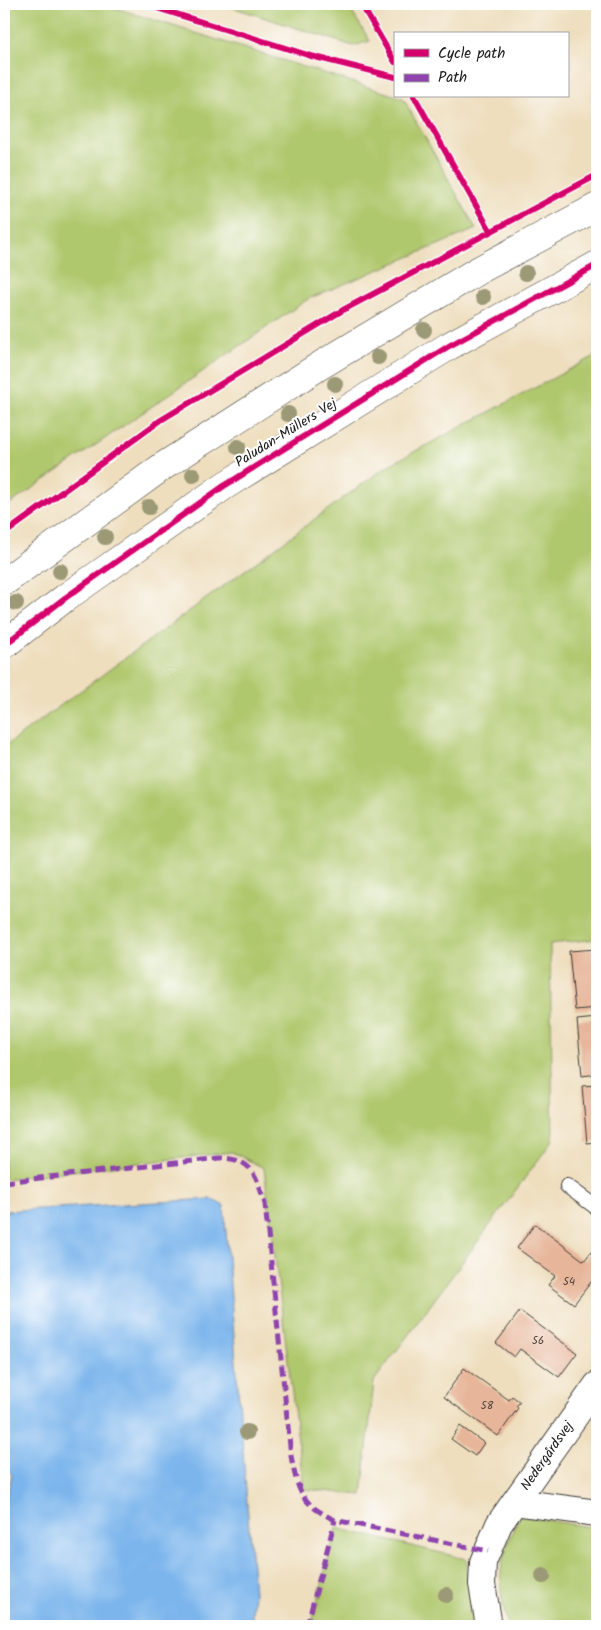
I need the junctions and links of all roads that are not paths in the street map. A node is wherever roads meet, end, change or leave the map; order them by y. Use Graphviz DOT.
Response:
graph roads {
  1 [pos="597,206"];
  2 [pos="597,265"];
  3 [pos="4,582"];
  4 [pos="4,645"];
  5 [pos="567,1186"];
  6 [pos="597,1208"];
  7 [pos="597,1385"];
  8 [pos="515,1502"];
  9 [pos="597,1513"];
  10 [pos="489,1626"];
  1 -- 3 [label="street"];
  2 -- 4 [label="street, Paludan-Müllers Vej"];
  5 -- 6 [label="lane"];
  7 -- 8 [label="street, Nedergårdsvej"];
  8 -- 9 [label="street, Nedergårdsvej"];
  8 -- 10 [label="street, Nedergårdsvej"];
}
